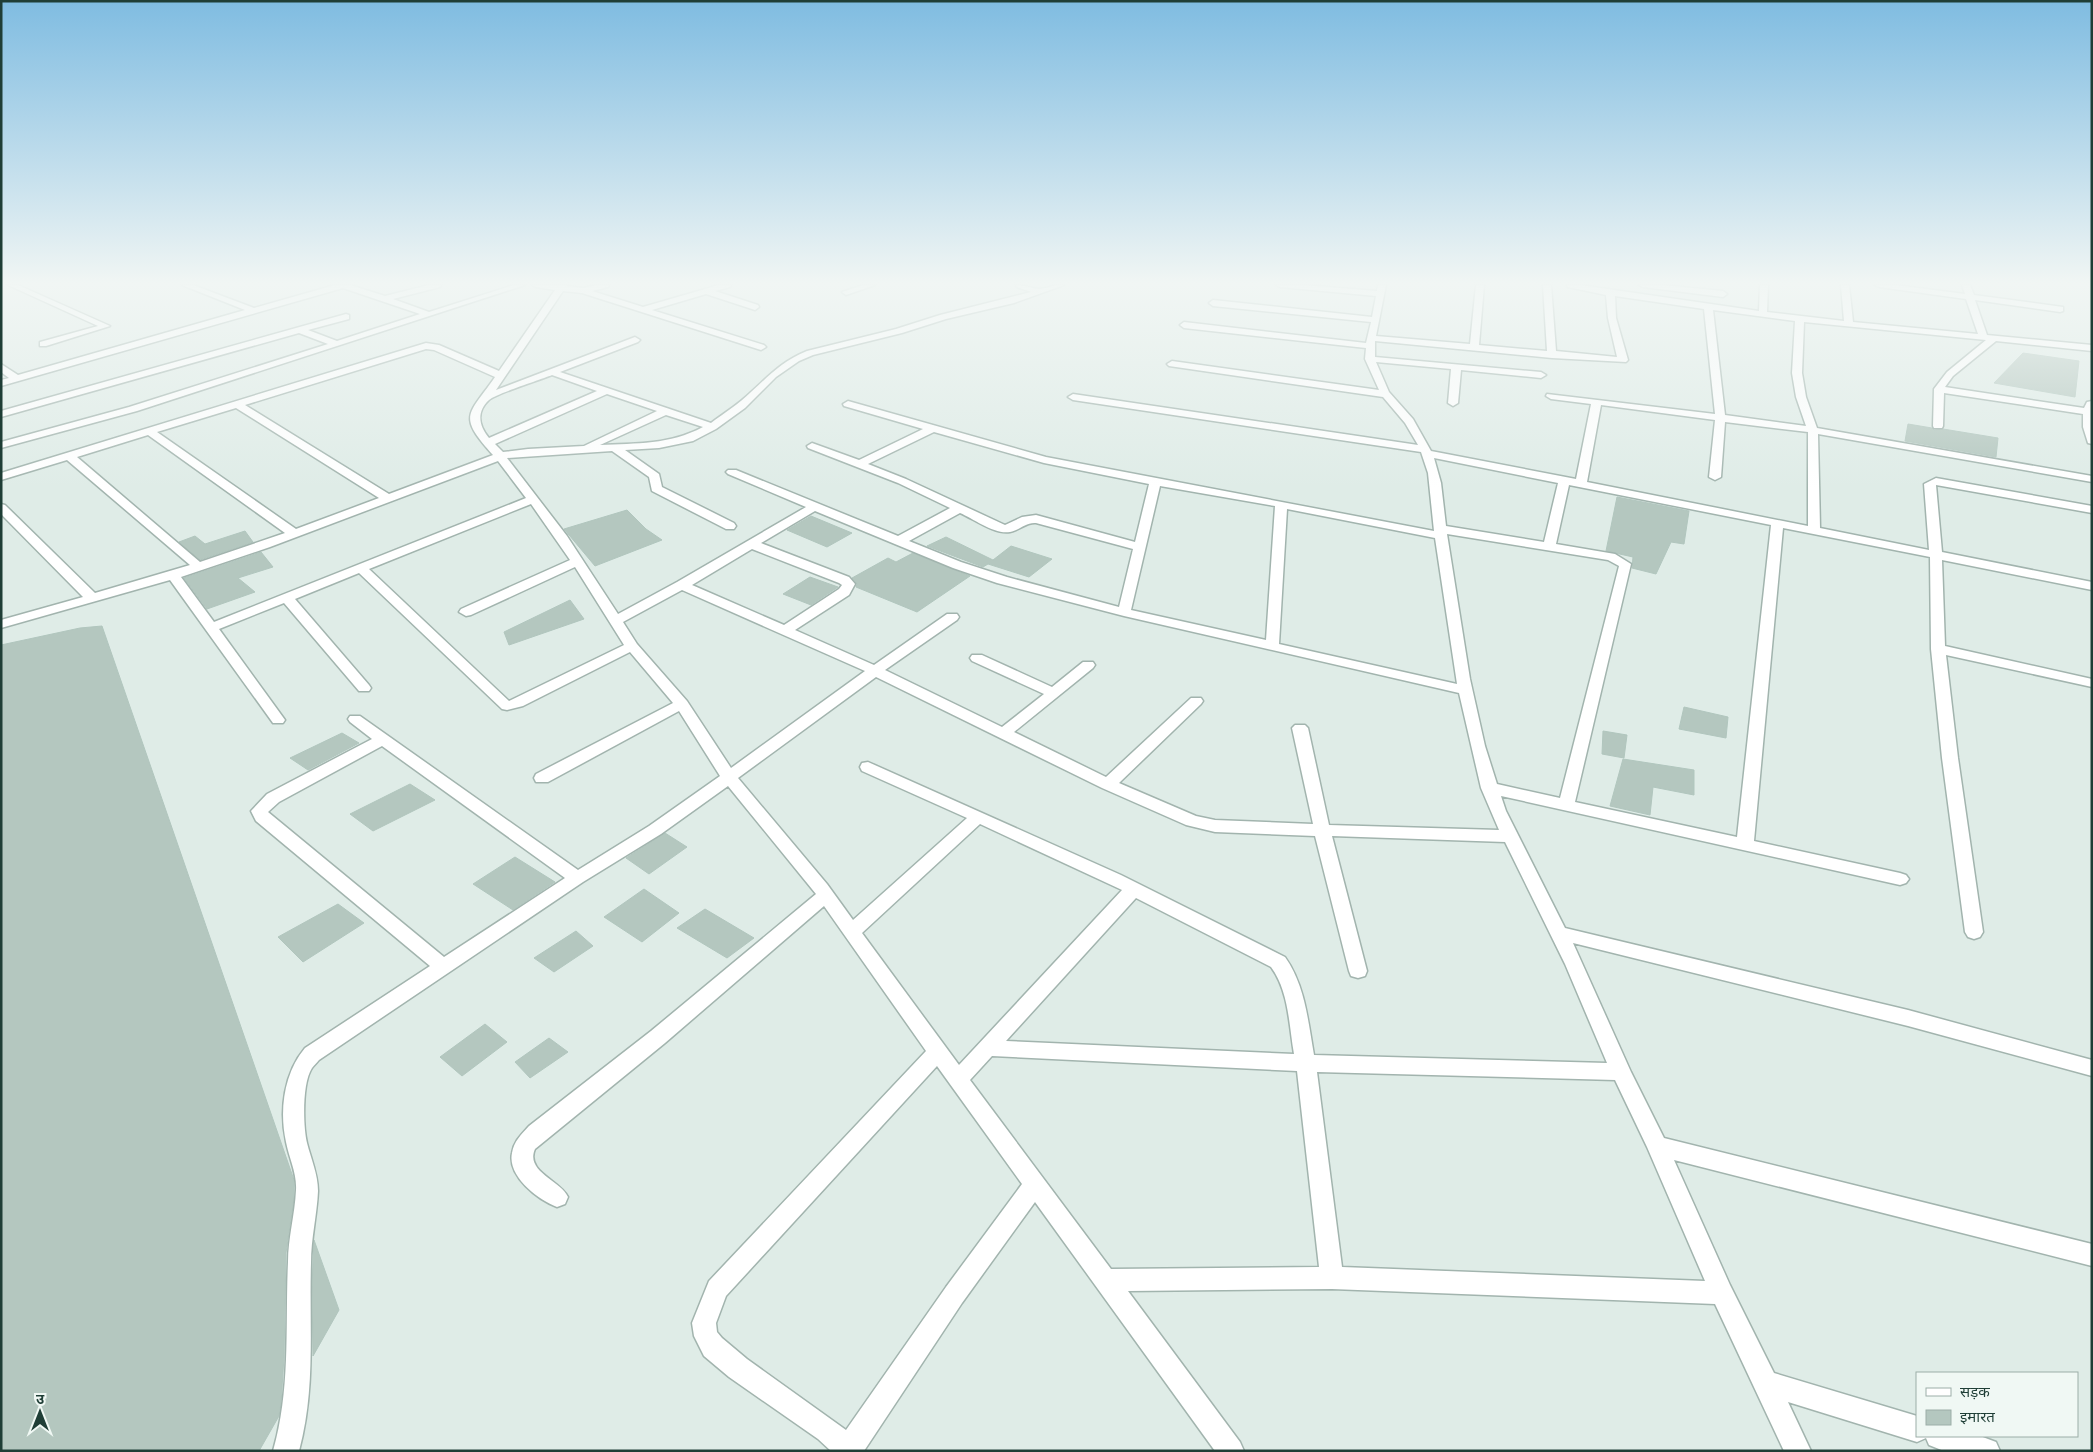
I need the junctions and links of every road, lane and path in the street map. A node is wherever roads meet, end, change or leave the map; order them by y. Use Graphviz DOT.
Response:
graph roads {
  1 [pos="108,353"];
  2 [pos="218,353"];
  3 [pos="304,353"];
  4 [pos="404,353"];
  5 [pos="449,353"];
  6 [pos="515,353"];
  7 [pos="602,353"];
  8 [pos="819,353"];
  9 [pos="1372,353"];
  10 [pos="1392,353"];
  11 [pos="1530,353"];
  12 [pos="1621,353"];
  13 [pos="1713,353"];
  14 [pos="1799,353"];
  15 [pos="1976,353"];
  16 [pos="1552,355"];
  17 [pos="1172,364"];
  18 [pos="1,367"];
  19 [pos="1456,367"];
  20 [pos="551,372"];
  21 [pos="500,375"];
  22 [pos="1541,375"];
  23 [pos="17,379"];
  24 [pos="1,384"];
  25 [pos="1939,389"];
  26 [pos="606,391"];
  27 [pos="1386,394"];
  28 [pos="1551,396"];
  29 [pos="1073,397"];
  30 [pos="484,398"];
  31 [pos="1596,403"];
  32 [pos="237,404"];
  33 [pos="848,404"];
  34 [pos="1453,404"];
  35 [pos="2089,408"];
  36 [pos="666,411"];
  37 [pos="1,414"];
  38 [pos="1720,418"];
  39 [pos="1938,426"];
  40 [pos="712,427"];
  41 [pos="933,428"];
  42 [pos="1813,430"];
  43 [pos="150,432"];
  44 [pos="2092,441"];
  45 [pos="488,443"];
  46 [pos="1,445"];
  47 [pos="812,446"];
  48 [pos="615,448"];
  49 [pos="581,450"];
  50 [pos="1426,451"];
  51 [pos="69,456"];
  52 [pos="500,456"];
  53 [pos="860,464"];
  54 [pos="1,466"];
  55 [pos="732,472"];
  56 [pos="6,476"];
  57 [pos="1715,477"];
  58 [pos="2092,479"];
  59 [pos="1564,480"];
  60 [pos="1155,482"];
  61 [pos="1581,483"];
  62 [pos="389,498"];
  63 [pos="532,499"];
  64 [pos="1281,504"];
  65 [pos="816,506"];
  66 [pos="1,507"];
  67 [pos="958,509"];
  68 [pos="2092,510"];
  69 [pos="1777,523"];
  70 [pos="730,526"];
  71 [pos="1814,530"];
  72 [pos="294,533"];
  73 [pos="1441,533"];
  74 [pos="899,541"];
  75 [pos="751,544"];
  76 [pos="1140,547"];
  77 [pos="1549,547"];
  78 [pos="1936,554"];
  79 [pos="577,561"];
  80 [pos="199,567"];
  81 [pos="362,568"];
  82 [pos="173,576"];
  83 [pos="682,584"];
  84 [pos="2092,586"];
  85 [pos="287,598"];
  86 [pos="93,599"];
  87 [pos="466,612"];
  88 [pos="1124,612"];
  89 [pos="952,617"];
  90 [pos="616,621"];
  91 [pos="1,624"];
  92 [pos="211,628"];
  93 [pos="785,630"];
  94 [pos="632,646"];
  95 [pos="1272,647"];
  96 [pos="1938,650"];
  97 [pos="977,658"];
  98 [pos="1088,665"];
  99 [pos="874,670"];
  100 [pos="2092,683"];
  101 [pos="364,688"];
  102 [pos="1467,691"];
  103 [pos="1054,693"];
  104 [pos="1196,701"];
  105 [pos="682,704"];
  106 [pos="355,719"];
  107 [pos="278,720"];
  108 [pos="1300,728"];
  109 [pos="1004,733"];
  110 [pos="383,739"];
  111 [pos="868,767"];
  112 [pos="542,778"];
  113 [pos="729,778"];
  114 [pos="1108,784"];
  115 [pos="1489,788"];
  116 [pos="1566,804"];
  117 [pos="977,818"];
  118 [pos="1322,830"];
  119 [pos="1511,836"];
  120 [pos="1745,844"];
  121 [pos="577,878"];
  122 [pos="1900,879"];
  123 [pos="1134,889"];
  124 [pos="826,895"];
  125 [pos="851,932"];
  126 [pos="1974,932"];
  127 [pos="1559,934"];
  128 [pos="444,966"];
  129 [pos="1358,971"];
  130 [pos="988,1048"];
  131 [pos="938,1051"];
  132 [pos="1306,1063"];
  133 [pos="2092,1068"];
  134 [pos="1621,1072"];
  135 [pos="958,1080"];
  136 [pos="1657,1146"];
  137 [pos="1035,1185"];
  138 [pos="557,1197"];
  139 [pos="2092,1255"];
  140 [pos="1332,1278"];
  141 [pos="1105,1280"];
  142 [pos="1722,1292"];
  143 [pos="1765,1382"];
  144 [pos="1916,1429"];
  145 [pos="1941,1437"];
  146 [pos="850,1449"];
  147 [pos="286,1451"];
  148 [pos="1231,1451"];
  149 [pos="1798,1451"];
  150 [pos="1986,1451"];
  1 -- 23 [label="street"];
  2 -- 37 [label="street"];
  3 -- 46 [label="street"];
  4 -- 32 [label="street"];
  5 -- 21 [label="street"];
  6 -- 21 [label="street"];
  7 -- 20 [label="street"];
  8 -- 40 [label="street"];
  9 -- 27 [label="street"];
  10 -- 19 [label="street"];
  11 -- 16 [label="street"];
  12 -- 16 [label="street"];
  13 -- 38 [label="street"];
  14 -- 42 [label="street"];
  15 -- 25 [label="street"];
  17 -- 27 [label="street"];
  18 -- 23 [label="street"];
  19 -- 22 [label="street"];
  19 -- 34 [label="street"];
  20 -- 26 [label="street"];
  20 -- 30 [label="street"];
  21 -- 30 [label="street"];
  23 -- 24 [label="street"];
  25 -- 35 [label="street"];
  25 -- 39 [label="street"];
  26 -- 36 [label="street"];
  26 -- 45 [label="street"];
  27 -- 50 [label="street"];
  28 -- 31 [label="street"];
  29 -- 50 [label="street"];
  30 -- 45 [label="street"];
  31 -- 38 [label="street"];
  31 -- 61 [label="street"];
  32 -- 43 [label="street"];
  32 -- 62 [label="street"];
  33 -- 41 [label="street"];
  35 -- 44 [label="street"];
  36 -- 40 [label="street"];
  36 -- 49 [label="street"];
  38 -- 42 [label="street"];
  38 -- 57 [label="street"];
  40 -- 48 [label="street"];
  41 -- 53 [label="street"];
  41 -- 60 [label="street"];
  42 -- 58 [label="street"];
  42 -- 71 [label="street"];
  43 -- 51 [label="street"];
  43 -- 72 [label="street"];
  45 -- 52 [label="street"];
  47 -- 53 [label="street"];
  48 -- 49 [label="street"];
  48 -- 70 [label="street"];
  49 -- 52 [label="street"];
  50 -- 59 [label="street"];
  50 -- 73 [label="street"];
  51 -- 56 [label="street"];
  51 -- 80 [label="street"];
  52 -- 62 [label="street"];
  52 -- 63 [label="street"];
  53 -- 67 [label="street"];
  54 -- 56 [label="street"];
  55 -- 65 [label="street"];
  59 -- 61 [label="street"];
  59 -- 77 [label="street"];
  60 -- 64 [label="street"];
  60 -- 76 [label="street"];
  61 -- 69 [label="street"];
  62 -- 72 [label="street"];
  63 -- 79 [label="street"];
  63 -- 81 [label="street"];
  64 -- 73 [label="street"];
  64 -- 95 [label="street"];
  65 -- 74 [label="street"];
  65 -- 75 [label="street"];
  66 -- 86 [label="street"];
  67 -- 74 [label="street"];
  67 -- 76 [label="street"];
  68 -- 78 [label="street"];
  69 -- 71 [label="street"];
  69 -- 120 [label="street"];
  71 -- 78 [label="street"];
  72 -- 80 [label="street"];
  73 -- 77 [label="street"];
  73 -- 102 [label="street"];
  74 -- 88 [label="street"];
  75 -- 83 [label="street"];
  75 -- 93 [label="street"];
  76 -- 88 [label="street"];
  77 -- 116 [label="street"];
  78 -- 84 [label="street"];
  78 -- 96 [label="street"];
  79 -- 87 [label="street"];
  79 -- 90 [label="street"];
  80 -- 82 [label="street"];
  81 -- 85 [label="street"];
  81 -- 94 [label="street"];
  82 -- 86 [label="street"];
  82 -- 92 [label="street"];
  83 -- 90 [label="street"];
  83 -- 93 [label="street"];
  85 -- 92 [label="street"];
  85 -- 101 [label="street"];
  86 -- 91 [label="street"];
  88 -- 95 [label="street"];
  89 -- 99 [label="street"];
  90 -- 94 [label="street"];
  92 -- 107 [label="street"];
  93 -- 99 [label="street"];
  94 -- 105 [label="street"];
  95 -- 102 [label="street"];
  96 -- 100 [label="street"];
  96 -- 126 [label="street"];
  97 -- 103 [label="street"];
  98 -- 103 [label="street"];
  99 -- 109 [label="street"];
  99 -- 113 [label="street"];
  102 -- 115 [label="street"];
  103 -- 109 [label="street"];
  104 -- 114 [label="street"];
  105 -- 112 [label="street"];
  105 -- 113 [label="street"];
  106 -- 110 [label="street"];
  108 -- 118 [label="street"];
  109 -- 114 [label="street"];
  110 -- 121 [label="street"];
  110 -- 128 [label="street"];
  111 -- 117 [label="street"];
  113 -- 121 [label="street"];
  113 -- 124 [label="street"];
  114 -- 118 [label="street"];
  115 -- 116 [label="street"];
  115 -- 119 [label="street"];
  116 -- 120 [label="street"];
  117 -- 123 [label="street"];
  117 -- 125 [label="street"];
  118 -- 119 [label="street"];
  118 -- 129 [label="street"];
  119 -- 127 [label="street"];
  120 -- 122 [label="street"];
  121 -- 128 [label="street"];
  123 -- 130 [label="street"];
  123 -- 132 [label="street"];
  124 -- 125 [label="street"];
  124 -- 138 [label="street"];
  125 -- 131 [label="street"];
  127 -- 133 [label="street"];
  127 -- 134 [label="street"];
  128 -- 147 [label="street"];
  130 -- 132 [label="street"];
  130 -- 135 [label="street"];
  131 -- 135 [label="street"];
  131 -- 146 [label="street"];
  132 -- 134 [label="street"];
  132 -- 140 [label="street"];
  134 -- 136 [label="street"];
  135 -- 137 [label="street"];
  136 -- 139 [label="street"];
  136 -- 142 [label="street"];
  137 -- 141 [label="street"];
  137 -- 146 [label="street"];
  140 -- 141 [label="street"];
  140 -- 142 [label="street"];
  141 -- 148 [label="street"];
  142 -- 143 [label="street"];
  143 -- 144 [label="street"];
  143 -- 149 [label="street"];
  145 -- 150 [label="street"];
}
